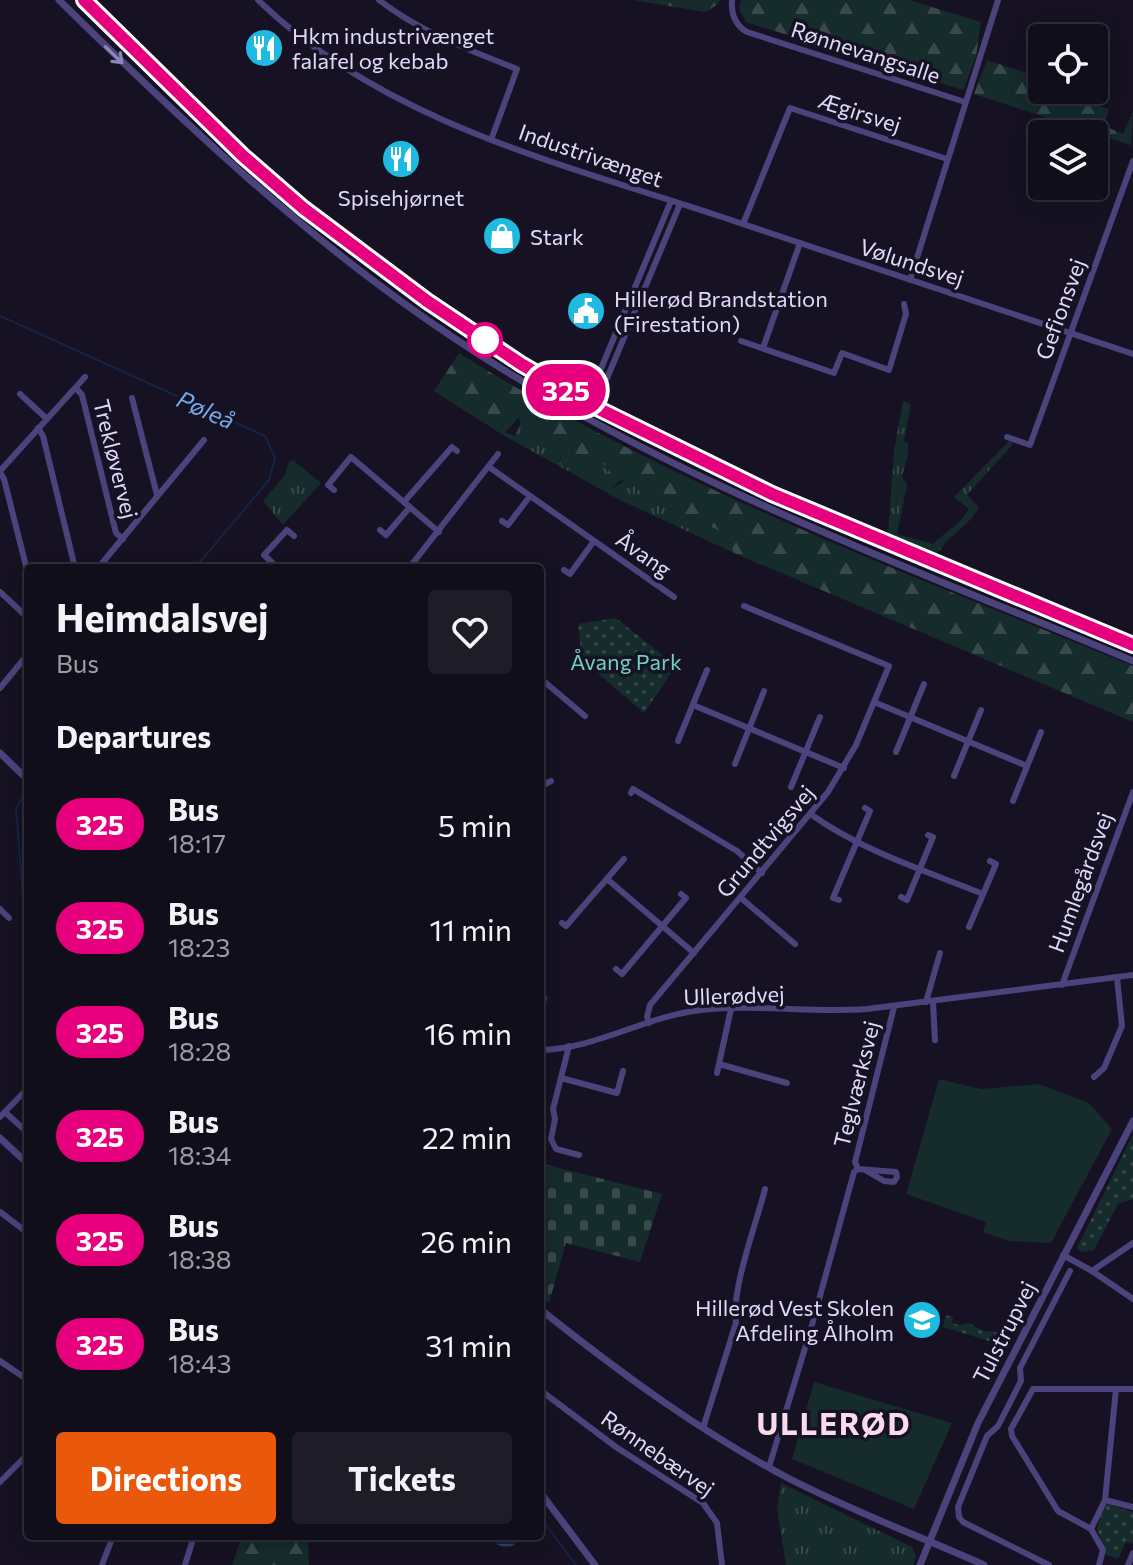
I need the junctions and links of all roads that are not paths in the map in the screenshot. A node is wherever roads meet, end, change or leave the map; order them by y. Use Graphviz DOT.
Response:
graph roads {
  1 [pos="59,0"];
  2 [pos="84,0"];
  3 [pos="258,0"];
  4 [pos="379,0"];
  5 [pos="732,0"];
  6 [pos="998,0"];
  7 [pos="965,102"];
  8 [pos="491,140"];
  9 [pos="947,159"];
  10 [pos="1133,161"];
  11 [pos="671,201"];
  12 [pos="680,204"];
  13 [pos="743,224"];
  14 [pos="800,243"];
  15 [pos="910,280"];
  16 [pos="904,304"];
  17 [pos="1071,333"];
  18 [pos="741,341"];
  19 [pos="763,348"];
  20 [pos="1133,354"];
  21 [pos="85,377"];
  22 [pos="76,388"];
  23 [pos="20,394"];
  24 [pos="132,398"];
  25 [pos="587,402"];
  26 [pos="595,407"];
  27 [pos="585,417"];
  28 [pos="47,419"];
  29 [pos="38,428"];
  30 [pos="1007,437"];
  31 [pos="204,440"];
  32 [pos="457,451"];
  33 [pos="498,454"];
  34 [pos="489,467"];
  35 [pos="0,472"];
  36 [pos="334,490"];
  37 [pos="157,495"];
  38 [pos="530,496"];
  39 [pos="407,505"];
  40 [pos="502,521"];
  41 [pos="380,530"];
  42 [pos="439,532"];
  43 [pos="294,536"];
  44 [pos="123,539"];
  45 [pos="594,541"];
  46 [pos="269,560"];
  47 [pos="25,564"];
  48 [pos="74,564"];
  49 [pos="101,564"];
  50 [pos="266,564"];
  51 [pos="274,564"];
  52 [pos="413,564"];
  53 [pos="564,570"];
  54 [pos="0,592"];
  55 [pos="674,597"];
  56 [pos="744,606"];
  57 [pos="24,613"];
  58 [pos="1133,645"];
  59 [pos="24,659"];
  60 [pos="1133,661"];
  61 [pos="707,670"];
  62 [pos="544,681"];
  63 [pos="924,684"];
  64 [pos="0,688"];
  65 [pos="764,691"];
  66 [pos="874,702"];
  67 [pos="693,705"];
  68 [pos="981,710"];
  69 [pos="585,716"];
  70 [pos="820,717"];
  71 [pos="911,717"];
  72 [pos="749,729"];
  73 [pos="1041,732"];
  74 [pos="678,741"];
  75 [pos="968,741"];
  76 [pos="805,752"];
  77 [pos="896,752"];
  78 [pos="0,753"];
  79 [pos="735,764"];
  80 [pos="1027,766"];
  81 [pos="844,768"];
  82 [pos="24,776"];
  83 [pos="954,776"];
  84 [pos="551,781"];
  85 [pos="544,785"];
  86 [pos="791,787"];
  87 [pos="1133,792"];
  88 [pos="631,793"];
  89 [pos="1013,801"];
  90 [pos="865,808"];
  91 [pos="812,815"];
  92 [pos="928,835"];
  93 [pos="857,842"];
  94 [pos="624,859"];
  95 [pos="990,861"];
  96 [pos="920,868"];
  97 [pos="762,873"];
  98 [pos="607,879"];
  99 [pos="681,894"];
  100 [pos="983,894"];
  101 [pos="901,897"];
  102 [pos="741,898"];
  103 [pos="839,900"];
  104 [pos="0,909"];
  105 [pos="9,918"];
  106 [pos="562,923"];
  107 [pos="662,926"];
  108 [pos="969,927"];
  109 [pos="795,944"];
  110 [pos="694,953"];
  111 [pos="940,953"];
  112 [pos="616,969"];
  113 [pos="1133,975"];
  114 [pos="1117,978"];
  115 [pos="1062,985"];
  116 [pos="930,1002"];
  117 [pos="894,1007"];
  118 [pos="731,1009"];
  119 [pos="649,1023"];
  120 [pos="935,1040"];
  121 [pos="569,1046"];
  122 [pos="544,1049"];
  123 [pos="719,1064"];
  124 [pos="623,1071"];
  125 [pos="717,1073"];
  126 [pos="1094,1077"];
  127 [pos="561,1078"];
  128 [pos="787,1083"];
  129 [pos="24,1092"];
  130 [pos="3,1115"];
  131 [pos="1133,1121"];
  132 [pos="24,1130"];
  133 [pos="0,1138"];
  134 [pos="579,1155"];
  135 [pos="24,1160"];
  136 [pos="861,1169"];
  137 [pos="765,1189"];
  138 [pos="0,1212"];
  139 [pos="24,1230"];
  140 [pos="1133,1243"];
  141 [pos="1063,1255"];
  142 [pos="1070,1271"];
  143 [pos="1092,1271"];
  144 [pos="1133,1299"];
  145 [pos="544,1312"];
  146 [pos="0,1361"];
  147 [pos="24,1377"];
  148 [pos="1116,1389"];
  149 [pos="1133,1389"];
  150 [pos="544,1393"];
  151 [pos="1009,1404"];
  152 [pos="1021,1409"];
  153 [pos="703,1428"];
  154 [pos="24,1458"];
  155 [pos="769,1467"];
  156 [pos="0,1481"];
  157 [pos="544,1497"];
  158 [pos="1105,1500"];
  159 [pos="1133,1507"];
  160 [pos="1091,1529"];
  161 [pos="111,1540"];
  162 [pos="193,1540"];
  163 [pos="929,1541"];
  164 [pos="1133,1553"];
  165 [pos="102,1565"];
  166 [pos="185,1565"];
  167 [pos="595,1565"];
  168 [pos="722,1565"];
  169 [pos="920,1565"];
  170 [pos="984,1565"];
  171 [pos="1049,1565"];
  172 [pos="1099,1565"];
  173 [pos="1128,1565"];
  1 -- 27 [label="street, one-way"];
  2 -- 25 [label="street"];
  3 -- 8 [label="street, Industrivænget"];
  4 -- 8 [label="street, Industrivænget"];
  5 -- 7 [label="street, Rønnevangsalle"];
  6 -- 7 [label="street, Rønnevangsalle"];
  7 -- 9 [label="street, Rønnevangsalle"];
  8 -- 11 [label="street, Industrivænget"];
  9 -- 13 [label="street, Ægirsvej"];
  9 -- 15 [label="street, Rønnevangsalle"];
  10 -- 17 [label="street, Gefionsvej"];
  11 -- 12 [label="street, Industrivænget"];
  11 -- 25 [label="street"];
  12 -- 13 [label="street, Vølundsvej"];
  12 -- 26 [label="street"];
  13 -- 14 [label="street, Vølundsvej"];
  14 -- 15 [label="street, Vølundsvej"];
  14 -- 19 [label="street"];
  15 -- 17 [label="street, Vølundsvej"];
  16 -- 19 [label="street"];
  17 -- 20 [label="street, Vølundsvej"];
  17 -- 30 [label="street, Gefionsvej"];
  18 -- 19 [label="street"];
  21 -- 22 [label="street"];
  22 -- 28 [label="street"];
  22 -- 44 [label="street, Trekløvervej"];
  23 -- 28 [label="street"];
  24 -- 37 [label="street"];
  25 -- 26 [label="street"];
  25 -- 27 [label="street"];
  26 -- 27 [label="street"];
  26 -- 58 [label="street"];
  27 -- 60 [label="street"];
  28 -- 29 [label="street"];
  29 -- 35 [label="street"];
  29 -- 48 [label="street"];
  31 -- 37 [label="street"];
  32 -- 39 [label="street"];
  33 -- 34 [label="street"];
  34 -- 38 [label="street, Åvang"];
  34 -- 42 [label="street"];
  35 -- 47 [label="street"];
  36 -- 39 [label="street"];
  37 -- 44 [label="street"];
  38 -- 40 [label="street"];
  38 -- 45 [label="street, Åvang"];
  39 -- 41 [label="street"];
  39 -- 42 [label="street"];
  42 -- 52 [label="street"];
  43 -- 46 [label="street"];
  44 -- 49 [label="street"];
  45 -- 53 [label="street, Åvang"];
  45 -- 55 [label="street, Åvang"];
  46 -- 50 [label="street"];
  46 -- 51 [label="street"];
  54 -- 57 [label="street"];
  56 -- 66 [label="street, Grundtvigsvej"];
  59 -- 64 [label="street"];
  61 -- 67 [label="street"];
  62 -- 69 [label="street"];
  63 -- 71 [label="street"];
  65 -- 72 [label="street"];
  66 -- 71 [label="street"];
  66 -- 81 [label="street, Grundtvigsvej"];
  67 -- 72 [label="street"];
  67 -- 74 [label="street"];
  68 -- 75 [label="street"];
  70 -- 76 [label="street"];
  71 -- 75 [label="street"];
  71 -- 77 [label="street"];
  72 -- 76 [label="street"];
  72 -- 79 [label="street"];
  73 -- 80 [label="street"];
  75 -- 80 [label="street"];
  75 -- 83 [label="street"];
  76 -- 81 [label="street"];
  76 -- 86 [label="street"];
  78 -- 82 [label="street"];
  80 -- 89 [label="street"];
  81 -- 91 [label="street, Grundtvigsvej"];
  84 -- 85 [label="street"];
  87 -- 115 [label="street, Humlegårdsvej"];
  88 -- 97 [label="street"];
  90 -- 93 [label="street"];
  91 -- 93 [label="street"];
  91 -- 97 [label="street, Grundtvigsvej"];
  92 -- 96 [label="street"];
  93 -- 96 [label="street"];
  93 -- 103 [label="street"];
  94 -- 98 [label="street"];
  95 -- 100 [label="street"];
  96 -- 100 [label="street"];
  96 -- 101 [label="street"];
  97 -- 102 [label="street, Grundtvigsvej"];
  98 -- 106 [label="street"];
  98 -- 107 [label="street"];
  99 -- 107 [label="street"];
  100 -- 108 [label="street"];
  102 -- 109 [label="street"];
  102 -- 110 [label="street, Grundtvigsvej"];
  104 -- 105 [label="street"];
  107 -- 110 [label="street"];
  107 -- 112 [label="street"];
  110 -- 119 [label="street, Grundtvigsvej"];
  111 -- 116 [label="street"];
  113 -- 114 [label="street, Ullerødvej"];
  114 -- 115 [label="street, Ullerødvej"];
  114 -- 126 [label="street"];
  115 -- 116 [label="street, Ullerødvej"];
  116 -- 117 [label="street, Ullerødvej"];
  116 -- 120 [label="street"];
  117 -- 118 [label="street, Ullerødvej"];
  117 -- 136 [label="street, Teglværksvej"];
  118 -- 119 [label="street, Ullerødvej"];
  118 -- 123 [label="street"];
  119 -- 121 [label="street, Ullerødvej"];
  121 -- 122 [label="street, Ullerødvej"];
  121 -- 127 [label="street"];
  123 -- 125 [label="street"];
  123 -- 128 [label="street"];
  124 -- 127 [label="street"];
  127 -- 134 [label="street"];
  129 -- 130 [label="street"];
  130 -- 132 [label="street"];
  131 -- 141 [label="street, Tulstrupvej"];
  133 -- 135 [label="street"];
  136 -- 136 [label="street"];
  136 -- 155 [label="street, Teglværksvej"];
  137 -- 153 [label="street"];
  138 -- 139 [label="street"];
  140 -- 143 [label="street"];
  141 -- 143 [label="street"];
  141 -- 163 [label="street, Tulstrupvej"];
  142 -- 151 [label="street"];
  143 -- 144 [label="street"];
  145 -- 153 [label="street"];
  146 -- 147 [label="street"];
  148 -- 149 [label="street"];
  148 -- 152 [label="street"];
  148 -- 158 [label="street"];
  150 -- 168 [label="street, Rønnebærvej"];
  151 -- 152 [label="street"];
  151 -- 171 [label="street"];
  152 -- 160 [label="street"];
  153 -- 155 [label="street"];
  154 -- 156 [label="street"];
  155 -- 163 [label="street"];
  157 -- 167 [label="street"];
  158 -- 159 [label="street"];
  158 -- 160 [label="street"];
  160 -- 172 [label="street"];
  161 -- 165 [label="street"];
  162 -- 166 [label="street"];
  163 -- 169 [label="street, Tulstrupvej"];
  163 -- 170 [label="street"];
  164 -- 173 [label="street"];
}
